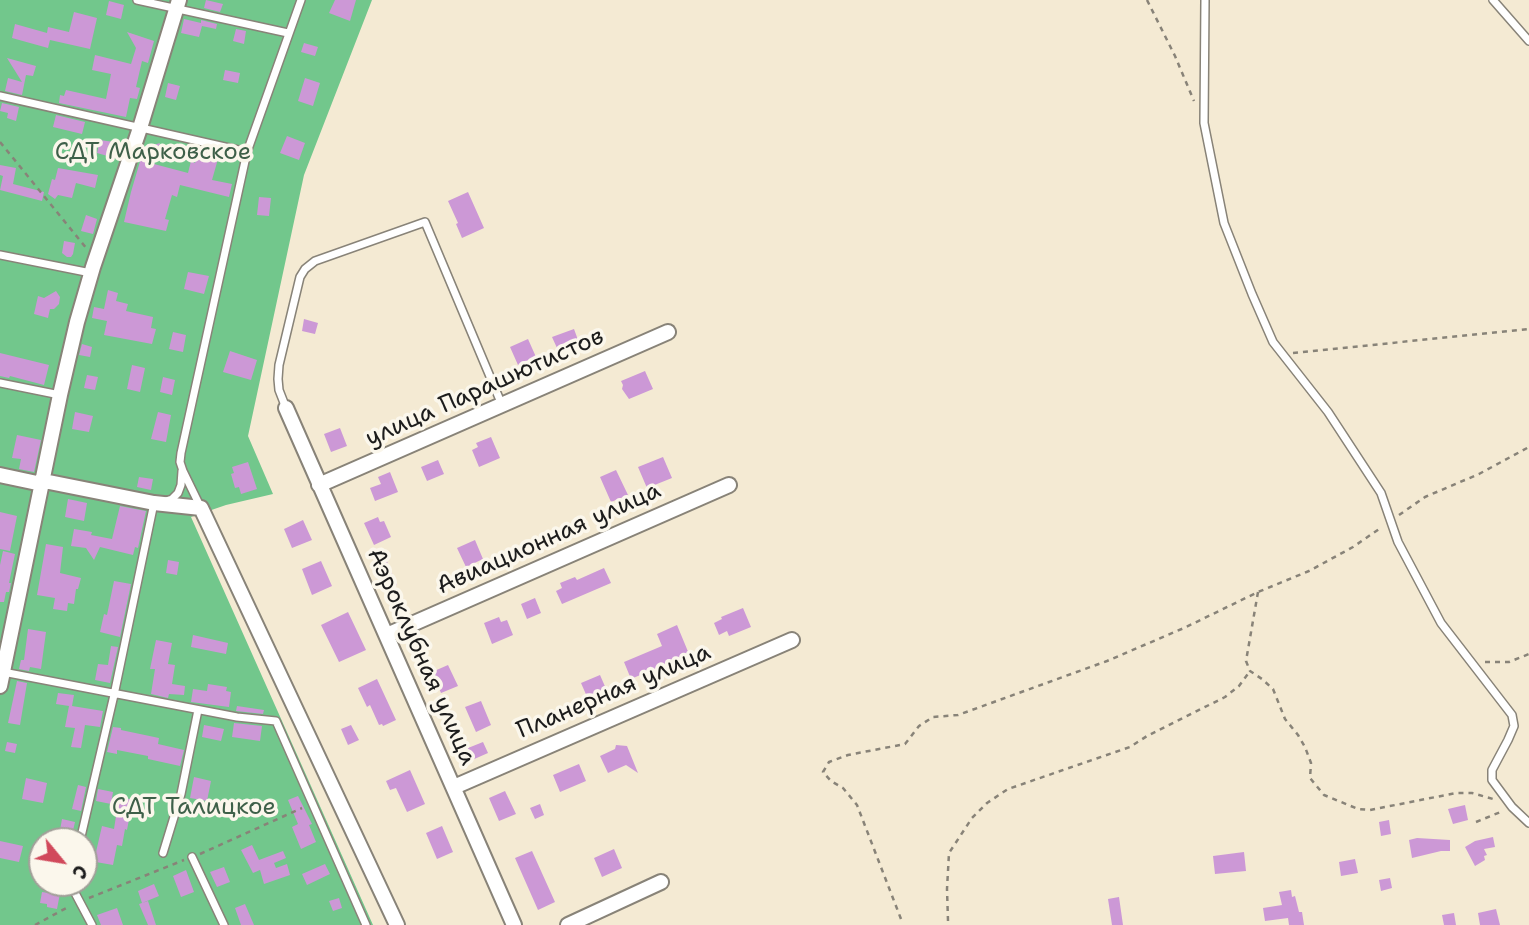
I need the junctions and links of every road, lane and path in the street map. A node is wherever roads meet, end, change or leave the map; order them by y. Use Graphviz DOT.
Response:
graph roads {
  1 [pos="137,0"];
  2 [pos="301,0"];
  3 [pos="1147,0"];
  4 [pos="1205,0"];
  5 [pos="1493,0"];
  6 [pos="177,4"];
  7 [pos="288,33"];
  8 [pos="1529,41"];
  9 [pos="0,96"];
  10 [pos="1194,101"];
  11 [pos="140,128"];
  12 [pos="0,142"];
  13 [pos="247,152"];
  14 [pos="0,255"];
  15 [pos="93,266"];
  16 [pos="1529,329"];
  17 [pos="668,332"];
  18 [pos="1283,355"];
  19 [pos="0,383"];
  20 [pos="60,395"];
  21 [pos="502,405"];
  22 [pos="286,408"];
  23 [pos="1529,447"];
  24 [pos="183,471"];
  25 [pos="0,475"];
  26 [pos="44,481"];
  27 [pos="320,485"];
  28 [pos="729,485"];
  29 [pos="158,503"];
  30 [pos="201,509"];
  31 [pos="1391,520"];
  32 [pos="1258,592"];
  33 [pos="387,635"];
  34 [pos="792,640"];
  35 [pos="1466,654"];
  36 [pos="1529,654"];
  37 [pos="1250,671"];
  38 [pos="1,679"];
  39 [pos="114,695"];
  40 [pos="198,710"];
  41 [pos="454,787"];
  42 [pos="312,803"];
  43 [pos="1512,807"];
  44 [pos="1476,822"];
  45 [pos="1529,823"];
  46 [pos="83,827"];
  47 [pos="163,853"];
  48 [pos="192,857"];
  49 [pos="661,882"];
  50 [pos="77,897"];
  51 [pos="80,902"];
  52 [pos="901,919"];
  53 [pos="948,920"];
  54 [pos="35,925"];
  55 [pos="92,925"];
  56 [pos="224,925"];
  57 [pos="366,925"];
  58 [pos="397,925"];
  59 [pos="514,925"];
  60 [pos="568,925"];
  1 -- 6 [label="lane"];
  2 -- 7 [label="lane"];
  3 -- 10 [label="path"];
  4 -- 18 [label="lane"];
  5 -- 8 [label="lane"];
  6 -- 7 [label="lane"];
  6 -- 11 [label="street"];
  7 -- 13 [label="lane"];
  9 -- 11 [label="lane"];
  11 -- 13 [label="lane"];
  11 -- 15 [label="street"];
  12 -- 15 [label="path"];
  13 -- 24 [label="lane"];
  14 -- 15 [label="lane"];
  15 -- 20 [label="street"];
  16 -- 18 [label="path"];
  17 -- 21 [label="street, улица Парашютистов"];
  18 -- 31 [label="lane"];
  19 -- 20 [label="lane"];
  20 -- 26 [label="street"];
  21 -- 22 [label="lane"];
  21 -- 27 [label="street, улица Парашютистов"];
  22 -- 27 [label="street, Аэроклубная улица"];
  23 -- 31 [label="path"];
  24 -- 29 [label="lane"];
  24 -- 30 [label="lane"];
  25 -- 26 [label="street"];
  26 -- 29 [label="street"];
  26 -- 38 [label="street"];
  27 -- 33 [label="street, Аэроклубная улица"];
  28 -- 33 [label="street, Авиационная улица"];
  29 -- 30 [label="street"];
  29 -- 39 [label="lane"];
  30 -- 58 [label="street"];
  31 -- 32 [label="path"];
  31 -- 35 [label="lane"];
  32 -- 37 [label="path"];
  32 -- 52 [label="path"];
  33 -- 41 [label="street, Аэроклубная улица"];
  34 -- 41 [label="street, Планерная улица"];
  35 -- 36 [label="path"];
  35 -- 43 [label="lane"];
  37 -- 43 [label="path"];
  37 -- 53 [label="path"];
  38 -- 39 [label="lane"];
  39 -- 40 [label="lane"];
  39 -- 46 [label="lane"];
  40 -- 42 [label="lane"];
  40 -- 47 [label="lane"];
  41 -- 59 [label="street, Аэроклубная улица"];
  42 -- 48 [label="path"];
  42 -- 57 [label="lane"];
  43 -- 44 [label="path"];
  43 -- 45 [label="lane"];
  48 -- 51 [label="path"];
  48 -- 56 [label="lane"];
  49 -- 60 [label="street"];
  50 -- 51 [label="lane"];
  51 -- 54 [label="path"];
  51 -- 55 [label="lane"];
}
